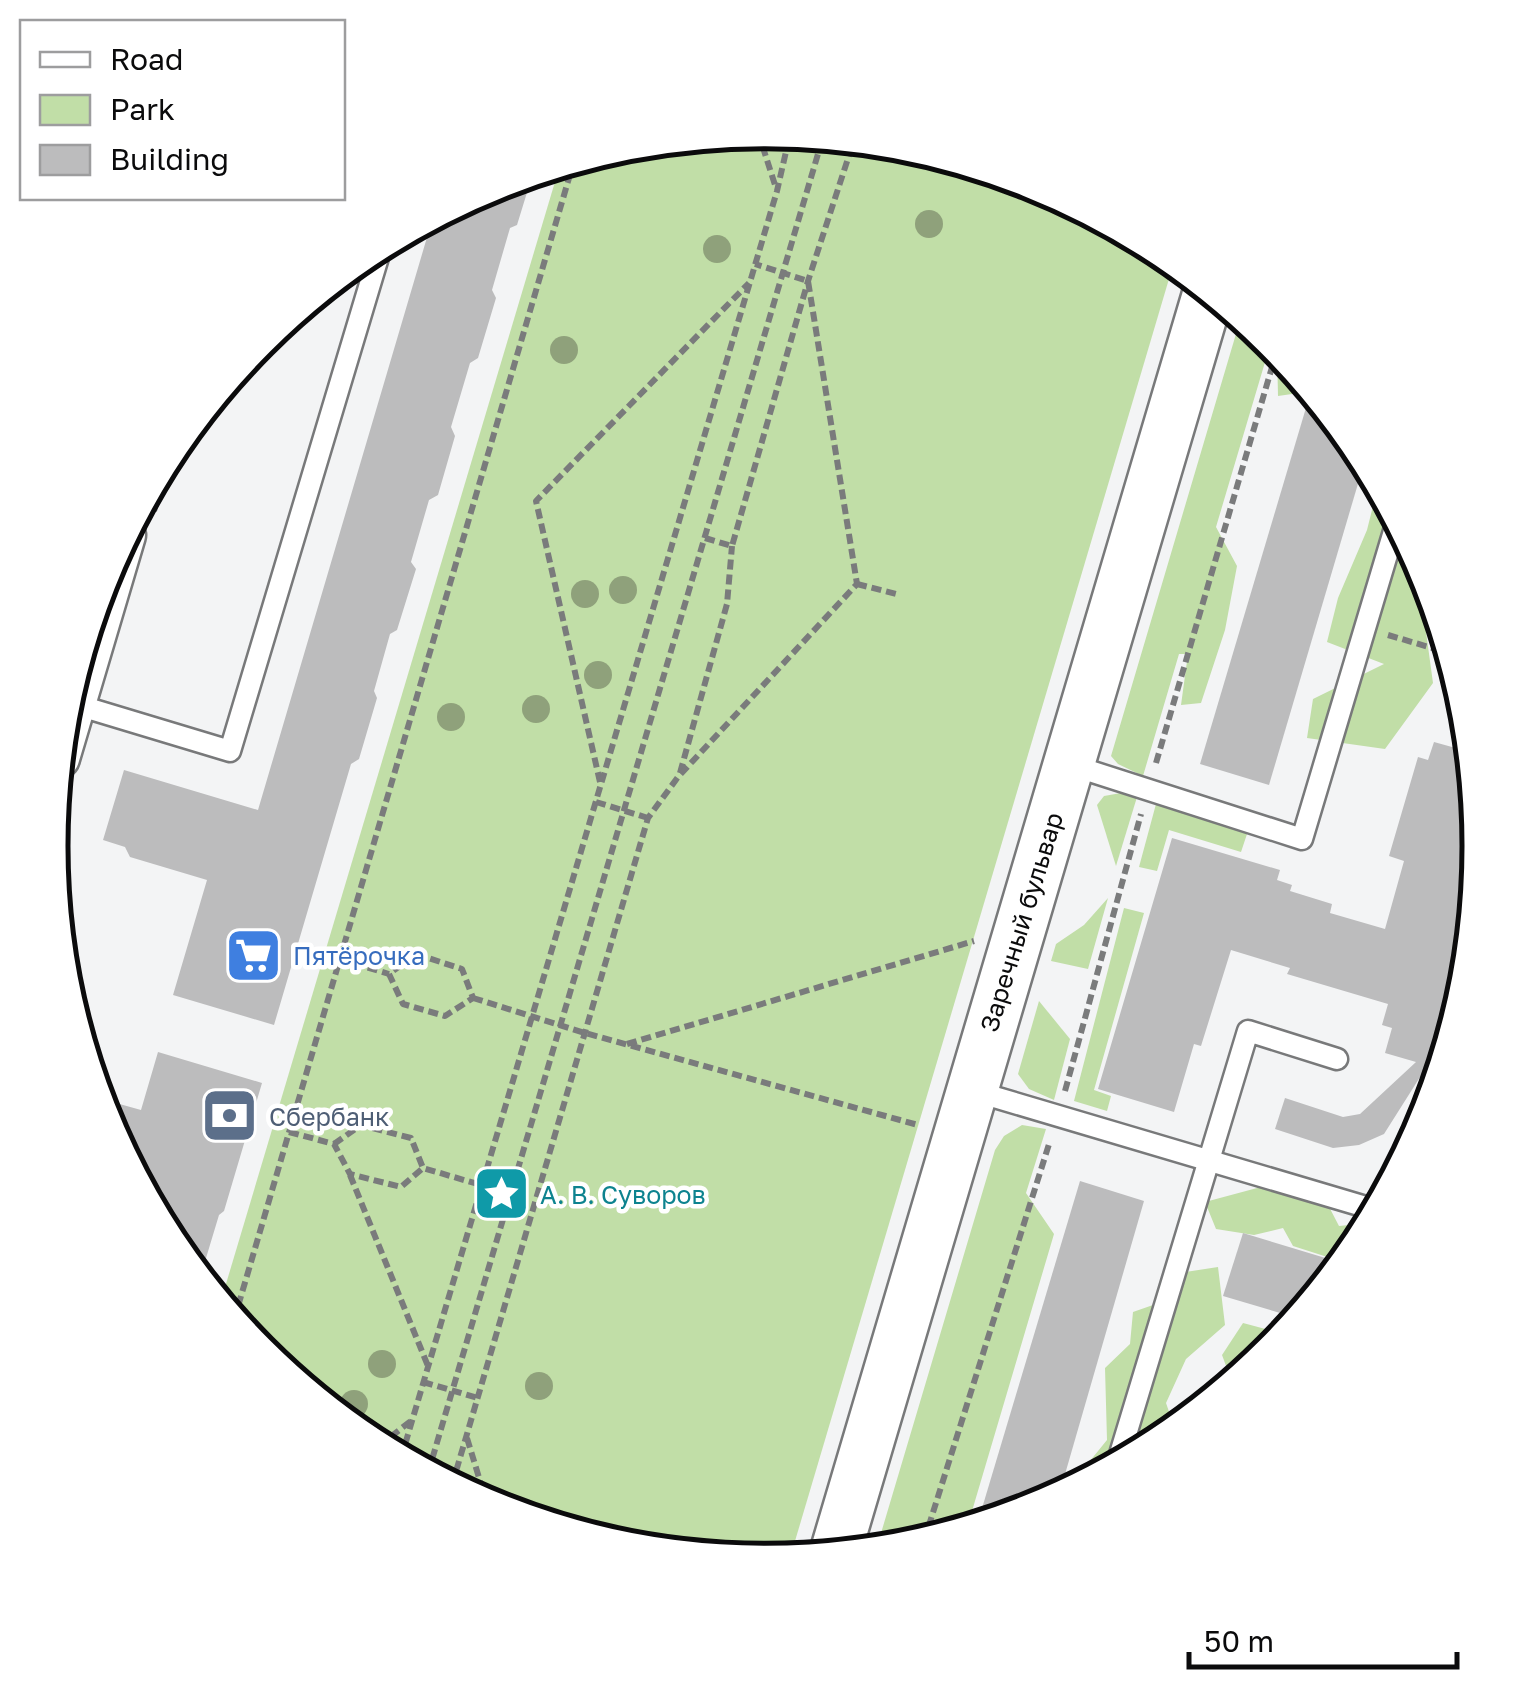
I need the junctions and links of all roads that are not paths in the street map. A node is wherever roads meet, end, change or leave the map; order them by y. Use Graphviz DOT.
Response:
graph roads {
  1 [pos="375,267"];
  2 [pos="1205,306"];
  3 [pos="1391,541"];
  4 [pos="82,706"];
  5 [pos="1068,764"];
  6 [pos="1337,1059"];
  7 [pos="972,1090"];
  8 [pos="1210,1160"];
  9 [pos="1361,1206"];
  10 [pos="1124,1443"];
  11 [pos="840,1539"];
  1 -- 4 [label="lane"];
  2 -- 5 [label="street, Заречный бульвар"];
  3 -- 5 [label="lane"];
  5 -- 7 [label="street, Заречный бульвар"];
  6 -- 8 [label="lane"];
  7 -- 8 [label="lane"];
  7 -- 11 [label="street, Заречный бульвар"];
  8 -- 9 [label="lane"];
  8 -- 10 [label="lane"];
}
